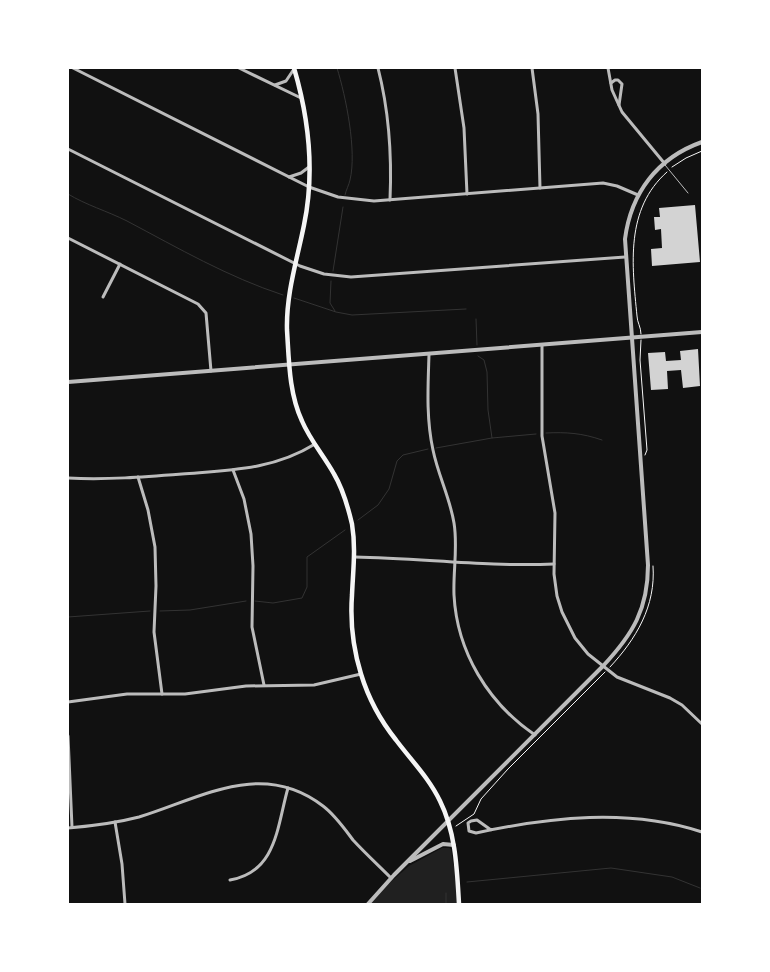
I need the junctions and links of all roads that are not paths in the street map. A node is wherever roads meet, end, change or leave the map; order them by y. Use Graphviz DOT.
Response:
graph roads {
  1 [pos="72,68"];
  2 [pos="239,68"];
  3 [pos="294,68"];
  4 [pos="378,68"];
  5 [pos="455,68"];
  6 [pos="532,68"];
  7 [pos="608,70"];
  8 [pos="272,84"];
  9 [pos="611,84"];
  10 [pos="302,99"];
  11 [pos="619,106"];
  12 [pos="702,142"];
  13 [pos="68,149"];
  14 [pos="664,164"];
  15 [pos="310,167"];
  16 [pos="289,177"];
  17 [pos="309,187"];
  18 [pos="540,188"];
  19 [pos="688,193"];
  20 [pos="467,194"];
  21 [pos="638,195"];
  22 [pos="390,200"];
  23 [pos="68,238"];
  24 [pos="625,257"];
  25 [pos="120,264"];
  26 [pos="295,264"];
  27 [pos="103,297"];
  28 [pos="702,332"];
  29 [pos="631,338"];
  30 [pos="542,346"];
  31 [pos="429,355"];
  32 [pos="290,366"];
  33 [pos="212,371"];
  34 [pos="68,382"];
  35 [pos="315,444"];
  36 [pos="233,470"];
  37 [pos="138,477"];
  38 [pos="68,478"];
  39 [pos="355,557"];
  40 [pos="455,562"];
  41 [pos="554,564"];
  42 [pos="603,666"];
  43 [pos="361,674"];
  44 [pos="264,685"];
  45 [pos="162,694"];
  46 [pos="68,702"];
  47 [pos="702,724"];
  48 [pos="535,735"];
  49 [pos="68,736"];
  50 [pos="288,788"];
  51 [pos="116,822"];
  52 [pos="448,822"];
  53 [pos="68,828"];
  54 [pos="72,828"];
  55 [pos="491,830"];
  56 [pos="702,832"];
  57 [pos="454,845"];
  58 [pos="406,863"];
  59 [pos="391,878"];
  60 [pos="230,880"];
  61 [pos="125,904"];
  62 [pos="368,904"];
  63 [pos="459,904"];
  1 -- 16 [label="street"];
  2 -- 8 [label="street"];
  3 -- 8 [label="street"];
  3 -- 10 [label="main road"];
  4 -- 22 [label="street"];
  5 -- 20 [label="street"];
  6 -- 18 [label="street"];
  7 -- 9 [label="street"];
  8 -- 10 [label="street"];
  9 -- 11 [label="street"];
  9 -- 11 [label="street"];
  10 -- 15 [label="main road"];
  11 -- 14 [label="street"];
  12 -- 14 [label="street"];
  13 -- 26 [label="street"];
  14 -- 19 [label="lane"];
  14 -- 21 [label="street"];
  15 -- 16 [label="street"];
  15 -- 17 [label="main road"];
  16 -- 17 [label="street"];
  17 -- 22 [label="street"];
  17 -- 26 [label="main road"];
  18 -- 20 [label="street"];
  18 -- 21 [label="street"];
  20 -- 22 [label="street"];
  21 -- 24 [label="street"];
  23 -- 25 [label="street"];
  24 -- 26 [label="street"];
  24 -- 29 [label="street"];
  25 -- 27 [label="street"];
  25 -- 33 [label="street"];
  26 -- 32 [label="main road"];
  28 -- 29 [label="street"];
  29 -- 30 [label="street"];
  29 -- 42 [label="street"];
  30 -- 31 [label="street"];
  30 -- 41 [label="street"];
  31 -- 32 [label="street"];
  31 -- 40 [label="street"];
  32 -- 33 [label="street"];
  32 -- 35 [label="main road"];
  33 -- 34 [label="street"];
  35 -- 36 [label="street"];
  35 -- 39 [label="main road"];
  36 -- 37 [label="street"];
  36 -- 44 [label="street"];
  37 -- 38 [label="street"];
  37 -- 45 [label="street"];
  39 -- 40 [label="street"];
  39 -- 43 [label="main road"];
  40 -- 41 [label="street"];
  40 -- 48 [label="street"];
  41 -- 42 [label="street"];
  42 -- 47 [label="street"];
  42 -- 48 [label="street"];
  43 -- 44 [label="street"];
  43 -- 52 [label="main road"];
  44 -- 45 [label="street"];
  45 -- 46 [label="street"];
  48 -- 52 [label="street"];
  49 -- 54 [label="street"];
  50 -- 51 [label="street"];
  50 -- 59 [label="street"];
  50 -- 60 [label="street"];
  51 -- 54 [label="street"];
  51 -- 61 [label="street"];
  52 -- 57 [label="main road"];
  52 -- 58 [label="street"];
  53 -- 54 [label="street"];
  55 -- 55 [label="street"];
  55 -- 56 [label="street"];
  57 -- 58 [label="street"];
  57 -- 63 [label="main road"];
  58 -- 59 [label="street"];
  59 -- 62 [label="street"];
}
